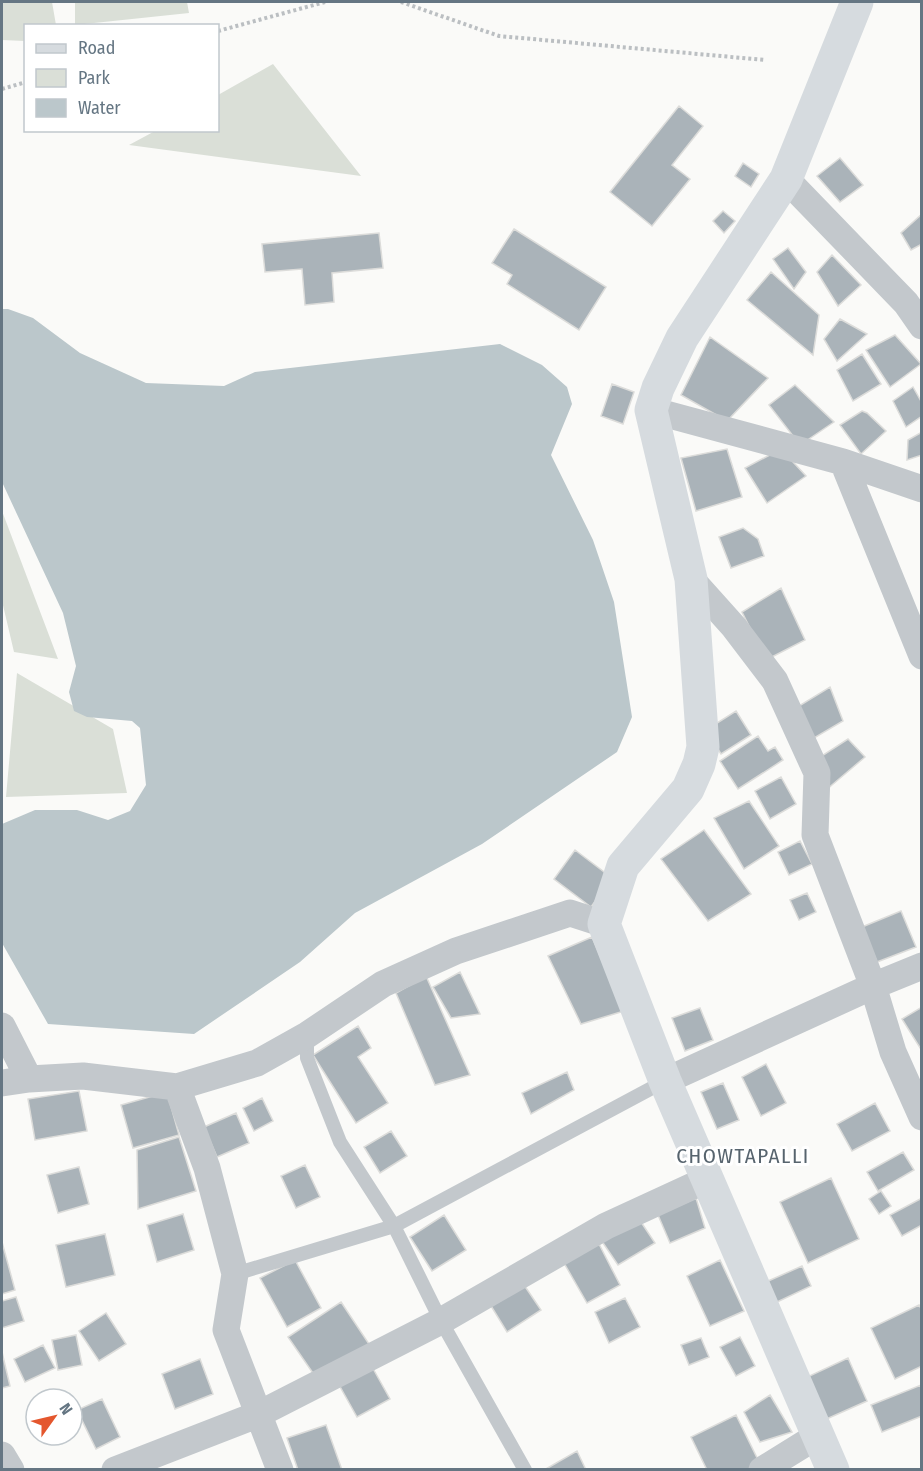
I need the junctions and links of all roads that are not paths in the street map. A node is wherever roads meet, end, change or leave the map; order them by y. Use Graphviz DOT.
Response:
graph roads {
  1 [pos="857,2"];
  2 [pos="786,179"];
  3 [pos="921,326"];
  4 [pos="651,410"];
  5 [pos="843,462"];
  6 [pos="921,489"];
  7 [pos="691,579"];
  8 [pos="921,656"];
  9 [pos="604,924"];
  10 [pos="921,966"];
  11 [pos="873,986"];
  12 [pos="2,1026"];
  13 [pos="307,1035"];
  14 [pos="28,1079"];
  15 [pos="665,1081"];
  16 [pos="2,1083"];
  17 [pos="177,1087"];
  18 [pos="921,1117"];
  19 [pos="708,1179"];
  20 [pos="394,1226"];
  21 [pos="235,1274"];
  22 [pos="441,1322"];
  23 [pos="259,1414"];
  24 [pos="817,1436"];
  25 [pos="2,1455"];
  26 [pos="11,1470"];
  27 [pos="115,1470"];
  28 [pos="280,1470"];
  29 [pos="525,1470"];
  30 [pos="762,1470"];
  31 [pos="833,1470"];
  1 -- 2 [label="main road"];
  2 -- 3 [label="street"];
  2 -- 4 [label="main road"];
  4 -- 5 [label="street"];
  4 -- 7 [label="main road"];
  5 -- 6 [label="street"];
  5 -- 8 [label="street"];
  7 -- 9 [label="main road"];
  7 -- 11 [label="street"];
  9 -- 13 [label="street"];
  9 -- 15 [label="main road"];
  10 -- 11 [label="street"];
  11 -- 15 [label="street"];
  11 -- 18 [label="street"];
  12 -- 14 [label="street"];
  13 -- 17 [label="street"];
  13 -- 20 [label="lane"];
  14 -- 16 [label="street"];
  14 -- 17 [label="street"];
  15 -- 19 [label="main road"];
  15 -- 20 [label="lane"];
  17 -- 21 [label="street"];
  19 -- 22 [label="street"];
  19 -- 24 [label="main road"];
  20 -- 21 [label="lane"];
  20 -- 22 [label="lane"];
  21 -- 23 [label="street"];
  22 -- 23 [label="street"];
  22 -- 29 [label="lane"];
  23 -- 27 [label="street"];
  23 -- 28 [label="street"];
  24 -- 30 [label="street"];
  24 -- 31 [label="main road"];
  25 -- 26 [label="street"];
}
